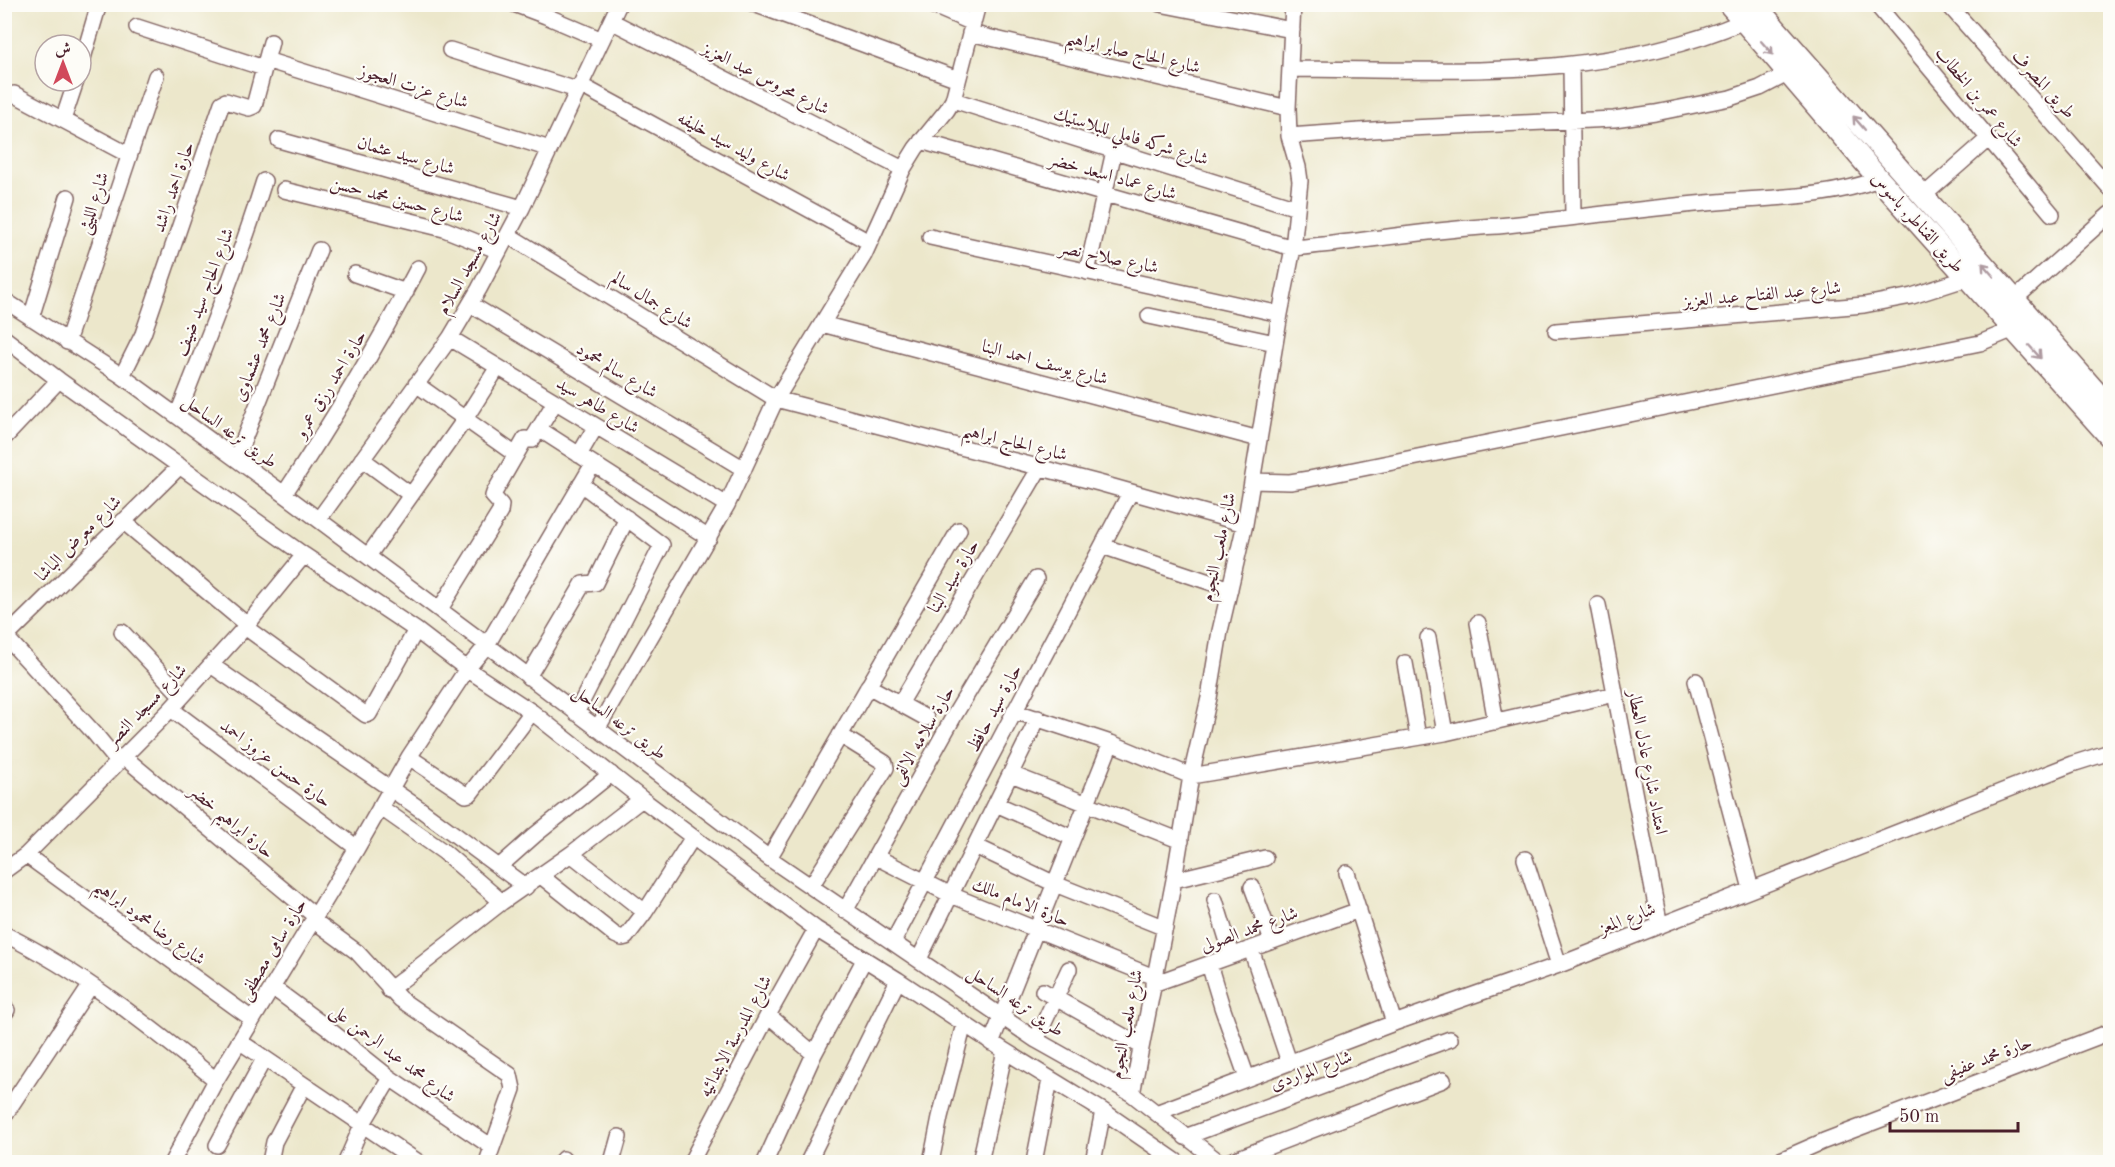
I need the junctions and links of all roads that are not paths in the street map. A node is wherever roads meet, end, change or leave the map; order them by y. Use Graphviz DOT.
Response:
graph roads {
  1 [pos="99,4"];
  2 [pos="514,4"];
  3 [pos="619,4"];
  4 [pos="754,4"];
  5 [pos="928,4"];
  6 [pos="978,4"];
  7 [pos="1160,4"];
  8 [pos="1293,4"];
  9 [pos="1729,4"];
  10 [pos="1876,4"];
  11 [pos="1948,4"];
  12 [pos="1749,13"];
  13 [pos="611,21"];
  14 [pos="136,27"];
  15 [pos="971,28"];
  16 [pos="1292,30"];
  17 [pos="90,33"];
  18 [pos="602,40"];
  19 [pos="271,42"];
  20 [pos="450,50"];
  21 [pos="265,64"];
  22 [pos="1571,66"];
  23 [pos="1290,69"];
  24 [pos="1789,73"];
  25 [pos="156,76"];
  26 [pos="958,79"];
  27 [pos="579,88"];
  28 [pos="72,93"];
  29 [pos="14,94"];
  30 [pos="953,100"];
  31 [pos="1288,108"];
  32 [pos="63,120"];
  33 [pos="1571,122"];
  34 [pos="1289,136"];
  35 [pos="1988,139"];
  36 [pos="279,140"];
  37 [pos="921,141"];
  38 [pos="550,149"];
  39 [pos="1114,151"];
  40 [pos="129,155"];
  41 [pos="903,169"];
  42 [pos="1879,179"];
  43 [pos="264,181"];
  44 [pos="2110,189"];
  45 [pos="284,190"];
  46 [pos="1105,194"];
  47 [pos="1923,196"];
  48 [pos="68,197"];
  49 [pos="522,208"];
  50 [pos="1297,208"];
  51 [pos="2052,214"];
  52 [pos="2110,214"];
  53 [pos="1573,217"];
  54 [pos="508,235"];
  55 [pos="930,237"];
  56 [pos="869,242"];
  57 [pos="1293,248"];
  58 [pos="319,250"];
  59 [pos="499,251"];
  60 [pos="418,268"];
  61 [pos="1087,272"];
  62 [pos="355,274"];
  63 [pos="1968,278"];
  64 [pos="406,292"];
  65 [pos="4,300"];
  66 [pos="470,304"];
  67 [pos="2007,307"];
  68 [pos="1280,314"];
  69 [pos="1149,316"];
  70 [pos="31,318"];
  71 [pos="822,324"];
  72 [pos="2014,329"];
  73 [pos="1556,331"];
  74 [pos="4,338"];
  75 [pos="450,338"];
  76 [pos="67,342"];
  77 [pos="1275,343"];
  78 [pos="498,367"];
  79 [pos="122,376"];
  80 [pos="59,380"];
  81 [pos="416,384"];
  82 [pos="776,399"];
  83 [pos="555,402"];
  84 [pos="2110,408"];
  85 [pos="177,416"];
  86 [pos="465,419"];
  87 [pos="596,426"];
  88 [pos="539,429"];
  89 [pos="2110,437"];
  90 [pos="4,438"];
  91 [pos="1259,439"];
  92 [pos="516,455"];
  93 [pos="579,455"];
  94 [pos="236,459"];
  95 [pos="362,459"];
  96 [pos="593,464"];
  97 [pos="180,466"];
  98 [pos="744,469"];
  99 [pos="1039,469"];
  100 [pos="1252,481"];
  101 [pos="581,484"];
  102 [pos="1130,493"];
  103 [pos="284,494"];
  104 [pos="411,495"];
  105 [pos="727,505"];
  106 [pos="627,518"];
  107 [pos="318,519"];
  108 [pos="123,520"];
  109 [pos="1245,524"];
  110 [pos="959,530"];
  111 [pos="709,537"];
  112 [pos="1102,546"];
  113 [pos="304,555"];
  114 [pos="368,556"];
  115 [pos="1036,579"];
  116 [pos="1230,589"];
  117 [pos="1598,605"];
  118 [pos="440,609"];
  119 [pos="1478,623"];
  120 [pos="246,626"];
  121 [pos="416,630"];
  122 [pos="122,632"];
  123 [pos="5,638"];
  124 [pos="1428,638"];
  125 [pos="487,645"];
  126 [pos="1405,663"];
  127 [pos="211,665"];
  128 [pos="467,669"];
  129 [pos="528,676"];
  130 [pos="1696,681"];
  131 [pos="868,686"];
  132 [pos="1615,694"];
  133 [pos="182,696"];
  134 [pos="900,704"];
  135 [pos="171,709"];
  136 [pos="1014,711"];
  137 [pos="532,712"];
  138 [pos="576,713"];
  139 [pos="926,718"];
  140 [pos="1038,718"];
  141 [pos="1496,722"];
  142 [pos="597,729"];
  143 [pos="1445,733"];
  144 [pos="840,735"];
  145 [pos="1418,737"];
  146 [pos="1111,743"];
  147 [pos="2110,752"];
  148 [pos="409,757"];
  149 [pos="121,759"];
  150 [pos="611,774"];
  151 [pos="1011,774"];
  152 [pos="1191,776"];
  153 [pos="391,789"];
  154 [pos="642,799"];
  155 [pos="996,804"];
  156 [pos="1087,804"];
  157 [pos="380,807"];
  158 [pos="693,837"];
  159 [pos="1073,838"];
  160 [pos="1181,841"];
  161 [pos="975,846"];
  162 [pos="357,848"];
  163 [pos="572,854"];
  164 [pos="26,855"];
  165 [pos="876,857"];
  166 [pos="769,858"];
  167 [pos="1265,858"];
  168 [pos="1525,859"];
  169 [pos="499,867"];
  170 [pos="4,871"];
  171 [pos="1347,873"];
  172 [pos="541,876"];
  173 [pos="1174,880"];
  174 [pos="925,881"];
  175 [pos="1055,884"];
  176 [pos="526,886"];
  177 [pos="811,886"];
  178 [pos="1252,887"];
  179 [pos="1751,889"];
  180 [pos="951,895"];
  181 [pos="1215,900"];
  182 [pos="502,902"];
  183 [pos="844,910"];
  184 [pos="1359,910"];
  185 [pos="645,912"];
  186 [pos="314,918"];
  187 [pos="1660,926"];
  188 [pos="1165,927"];
  189 [pos="816,930"];
  190 [pos="1037,930"];
  191 [pos="4,934"];
  192 [pos="1272,941"];
  193 [pos="893,942"];
  194 [pos="1251,949"];
  195 [pos="1232,956"];
  196 [pos="919,959"];
  197 [pos="864,960"];
  198 [pos="1209,964"];
  199 [pos="1559,965"];
  200 [pos="1069,969"];
  201 [pos="898,980"];
  202 [pos="1154,981"];
  203 [pos="91,985"];
  204 [pos="272,987"];
  205 [pos="389,990"];
  206 [pos="1049,994"];
  207 [pos="768,1015"];
  208 [pos="1002,1016"];
  209 [pos="252,1019"];
  210 [pos="1394,1023"];
  211 [pos="964,1024"];
  212 [pos="2110,1032"];
  213 [pos="1450,1039"];
  214 [pos="1036,1040"];
  215 [pos="239,1041"];
  216 [pos="991,1042"];
  217 [pos="1142,1046"];
  218 [pos="1005,1051"];
  219 [pos="814,1054"];
  220 [pos="264,1059"];
  221 [pos="1289,1062"];
  222 [pos="390,1078"];
  223 [pos="1247,1078"];
  224 [pos="216,1080"];
  225 [pos="1050,1080"];
  226 [pos="1443,1080"];
  227 [pos="304,1086"];
  228 [pos="1132,1094"];
  229 [pos="1103,1111"];
  230 [pos="1156,1113"];
  231 [pos="4,1116"];
  232 [pos="362,1125"];
  233 [pos="619,1137"];
  234 [pos="1185,1137"];
  235 [pos="217,1144"];
  236 [pos="492,1147"];
  237 [pos="172,1162"];
  238 [pos="270,1162"];
  239 [pos="346,1162"];
  240 [pos="418,1162"];
  241 [pos="487,1162"];
  242 [pos="612,1162"];
  243 [pos="691,1162"];
  244 [pos="765,1162"];
  245 [pos="808,1162"];
  246 [pos="931,1162"];
  247 [pos="980,1162"];
  248 [pos="1034,1162"];
  249 [pos="1093,1162"];
  250 [pos="1176,1162"];
  251 [pos="1219,1162"];
  252 [pos="1228,1162"];
  253 [pos="1776,1162"];
  1 -- 17 [label="street"];
  2 -- 18 [label="street"];
  3 -- 13 [label="street, شارع مسجد السلام"];
  4 -- 26 [label="street"];
  5 -- 15 [label="street, شارع الحاج صابر ابراهيم"];
  6 -- 15 [label="street"];
  7 -- 16 [label="street"];
  8 -- 16 [label="street, شارع ملعب النجوم"];
  9 -- 12 [label="main road, طريق القناطر, باسوس"];
  10 -- 35 [label="street, شارع عمر بن الخطاب"];
  11 -- 44 [label="street, طريق المصرف"];
  12 -- 22 [label="street"];
  12 -- 24 [label="main road, طريق القناطر, باسوس, one-way"];
  47 -- 12 [label="main road, طريق القناطر, باسوس, one-way"];
  13 -- 18 [label="street, شارع مسجد السلام"];
  13 -- 41 [label="street, شارع محروس عبد العزيز"];
  14 -- 21 [label="street, شارع عزت العجوز"];
  15 -- 26 [label="street"];
  15 -- 31 [label="street, شارع الحاج صابر ابراهيم"];
  16 -- 23 [label="street, شارع ملعب النجوم"];
  18 -- 27 [label="street, شارع مسجد السلام"];
  19 -- 21 [label="street, حارة احمد راشد"];
  20 -- 27 [label="street, شارع وليد سيد خليفه"];
  21 -- 38 [label="street, شارع عزت العجوز"];
  21 -- 79 [label="street, حارة احمد راشد"];
  22 -- 23 [label="street"];
  22 -- 33 [label="street"];
  23 -- 31 [label="street, شارع ملعب النجوم"];
  24 -- 33 [label="street"];
  24 -- 42 [label="main road, طريق القناطر, باسوس"];
  25 -- 40 [label="street, شارع الليثى"];
  26 -- 30 [label="street"];
  27 -- 38 [label="street, شارع مسجد السلام"];
  27 -- 56 [label="street, شارع وليد سيد خليفه"];
  28 -- 32 [label="street"];
  29 -- 32 [label="street"];
  30 -- 37 [label="street"];
  30 -- 39 [label="street, شارع شركه فاملي للبلاستيك"];
  31 -- 34 [label="street, شارع ملعب النجوم"];
  32 -- 40 [label="street"];
  33 -- 34 [label="street"];
  33 -- 53 [label="street"];
  34 -- 50 [label="street, شارع ملعب النجوم"];
  35 -- 47 [label="street"];
  35 -- 51 [label="street, شارع عمر بن الخطاب"];
  36 -- 49 [label="street, شارع سيد عثمان"];
  37 -- 41 [label="street"];
  37 -- 46 [label="street, شارع عماد اسعد خضر"];
  38 -- 49 [label="street, شارع مسجد السلام"];
  39 -- 46 [label="street"];
  39 -- 50 [label="street, شارع شركه فاملي للبلاستيك"];
  40 -- 76 [label="street, شارع الليثى"];
  41 -- 56 [label="street"];
  42 -- 53 [label="street"];
  42 -- 63 [label="main road, طريق القناطر, باسوس"];
  43 -- 85 [label="street, شارع الحاج سيد ضيف"];
  45 -- 59 [label="street, شارع حسين محمد حسن"];
  46 -- 57 [label="street, شارع عماد اسعد خضر"];
  46 -- 61 [label="street"];
  67 -- 47 [label="main road, طريق القناطر, باسوس, one-way"];
  48 -- 70 [label="street"];
  49 -- 54 [label="street, شارع مسجد السلام"];
  50 -- 57 [label="street, شارع ملعب النجوم"];
  52 -- 67 [label="street"];
  53 -- 57 [label="street"];
  54 -- 59 [label="street, شارع مسجد السلام"];
  54 -- 82 [label="street, شارع جمال سالم"];
  55 -- 61 [label="street, شارع صلاح نصر"];
  56 -- 71 [label="street"];
  57 -- 68 [label="street, شارع ملعب النجوم"];
  58 -- 94 [label="street, شارع محمد عشماوى"];
  59 -- 66 [label="street, شارع مسجد السلام"];
  60 -- 64 [label="street, حارة احمد رزق عمرو"];
  61 -- 68 [label="street, شارع صلاح نصر"];
  62 -- 64 [label="street"];
  63 -- 67 [label="main road, طريق القناطر, باسوس"];
  63 -- 73 [label="street, شارع عبد الفتاح عبد العزيز"];
  64 -- 103 [label="street, حارة احمد رزق عمرو"];
  65 -- 70 [label="street, طريق ترعه الساحل"];
  66 -- 75 [label="street, شارع مسجد السلام"];
  66 -- 98 [label="street, شارع سالم محمود"];
  67 -- 72 [label="main road, طريق القناطر, باسوس"];
  67 -- 84 [label="main road, طريق القناطر, باسوس"];
  68 -- 77 [label="street, شارع ملعب النجوم"];
  69 -- 77 [label="street"];
  70 -- 76 [label="street, طريق ترعه الساحل"];
  71 -- 82 [label="street"];
  71 -- 91 [label="street, شارع يوسف احمد البنا"];
  72 -- 89 [label="main road, طريق القناطر, باسوس, one-way"];
  72 -- 100 [label="street"];
  74 -- 80 [label="street"];
  75 -- 78 [label="street, شارع طاهر سيد"];
  75 -- 81 [label="street, شارع مسجد السلام"];
  76 -- 79 [label="street, طريق ترعه الساحل"];
  77 -- 91 [label="street, شارع ملعب النجوم"];
  78 -- 83 [label="street, شارع طاهر سيد"];
  78 -- 86 [label="street"];
  79 -- 85 [label="street, طريق ترعه الساحل"];
  80 -- 90 [label="street"];
  80 -- 97 [label="street"];
  81 -- 86 [label="street"];
  81 -- 95 [label="street, شارع مسجد السلام"];
  82 -- 98 [label="street"];
  82 -- 99 [label="street, شارع الحاج ابراهيم"];
  83 -- 87 [label="street, شارع طاهر سيد"];
  83 -- 88 [label="street"];
  85 -- 94 [label="street, طريق ترعه الساحل"];
  86 -- 92 [label="street"];
  86 -- 104 [label="street"];
  87 -- 93 [label="street"];
  87 -- 105 [label="street, شارع طاهر سيد"];
  88 -- 92 [label="street"];
  88 -- 93 [label="street"];
  91 -- 100 [label="street, شارع ملعب النجوم"];
  92 -- 118 [label="street"];
  93 -- 96 [label="street"];
  94 -- 103 [label="street, طريق ترعه الساحل"];
  95 -- 104 [label="street"];
  95 -- 107 [label="street, شارع مسجد السلام"];
  96 -- 101 [label="street, حارة سامى مصطفى"];
  96 -- 111 [label="street"];
  97 -- 108 [label="street, شارع معرض الباشا"];
  97 -- 113 [label="street"];
  98 -- 105 [label="street"];
  99 -- 102 [label="street, شارع الحاج ابراهيم"];
  99 -- 134 [label="street, حارة سيد البنا"];
  100 -- 109 [label="street, شارع ملعب النجوم"];
  101 -- 106 [label="street"];
  101 -- 125 [label="street, حارة سامى مصطفى"];
  102 -- 109 [label="street, شارع الحاج ابراهيم"];
  102 -- 112 [label="street, حارة سيد حافظ"];
  103 -- 107 [label="street, طريق ترعه الساحل"];
  104 -- 114 [label="street"];
  105 -- 111 [label="street"];
  106 -- 129 [label="street"];
  106 -- 138 [label="street"];
  107 -- 114 [label="street, طريق ترعه الساحل"];
  108 -- 120 [label="street"];
  108 -- 123 [label="street, شارع معرض الباشا"];
  109 -- 116 [label="street, شارع ملعب النجوم"];
  110 -- 131 [label="street"];
  111 -- 142 [label="street"];
  112 -- 116 [label="street"];
  112 -- 136 [label="street, حارة سيد حافظ"];
  113 -- 120 [label="street, شارع مسجد النصر"];
  113 -- 121 [label="street"];
  114 -- 118 [label="street, طريق ترعه الساحل"];
  115 -- 165 [label="street, حارة سلامه الالفى"];
  116 -- 152 [label="street, شارع ملعب النجوم"];
  117 -- 132 [label="street, امتداد شارع عادل العطار"];
  118 -- 125 [label="street, طريق ترعه الساحل"];
  119 -- 141 [label="street"];
  120 -- 121 [label="street"];
  120 -- 127 [label="street, شارع مسجد النصر"];
  121 -- 128 [label="street"];
  122 -- 133 [label="street"];
  123 -- 149 [label="street, حارة ابراهيم خضر"];
  124 -- 143 [label="street"];
  125 -- 128 [label="street, حارة سامى مصطفى"];
  125 -- 129 [label="street, طريق ترعه الساحل"];
  126 -- 145 [label="street"];
  127 -- 133 [label="street, شارع مسجد النصر"];
  127 -- 153 [label="street"];
  128 -- 137 [label="street"];
  128 -- 148 [label="street, حارة سامى مصطفى"];
  129 -- 138 [label="street, طريق ترعه الساحل"];
  130 -- 179 [label="street"];
  131 -- 134 [label="street"];
  131 -- 144 [label="street"];
  132 -- 141 [label="street"];
  132 -- 187 [label="street, امتداد شارع عادل العطار"];
  133 -- 135 [label="street, شارع مسجد النصر"];
  134 -- 139 [label="street"];
  135 -- 149 [label="street, شارع مسجد النصر"];
  135 -- 162 [label="street, حارة حسن عزوز احمد"];
  136 -- 140 [label="street"];
  136 -- 174 [label="street, حارة سيد حافظ"];
  137 -- 148 [label="street"];
  137 -- 150 [label="street"];
  138 -- 142 [label="street, طريق ترعه الساحل"];
  140 -- 146 [label="street"];
  140 -- 151 [label="street"];
  141 -- 143 [label="street"];
  142 -- 166 [label="street, طريق ترعه الساحل"];
  143 -- 145 [label="street"];
  144 -- 166 [label="street"];
  144 -- 177 [label="street"];
  145 -- 152 [label="street"];
  146 -- 152 [label="street"];
  146 -- 156 [label="street"];
  147 -- 179 [label="street, شارع المعز"];
  148 -- 153 [label="street, حارة سامى مصطفى"];
  149 -- 164 [label="street, شارع مسجد النصر"];
  149 -- 186 [label="street, حارة ابراهيم خضر"];
  150 -- 154 [label="street"];
  150 -- 169 [label="street"];
  151 -- 155 [label="street"];
  151 -- 156 [label="street"];
  152 -- 160 [label="street, شارع ملعب النجوم"];
  153 -- 157 [label="street, حارة سامى مصطفى"];
  153 -- 169 [label="street"];
  154 -- 158 [label="street"];
  154 -- 163 [label="street"];
  155 -- 159 [label="street"];
  155 -- 161 [label="street"];
  156 -- 159 [label="street"];
  156 -- 160 [label="street"];
  157 -- 162 [label="street, حارة سامى مصطفى"];
  157 -- 182 [label="street"];
  158 -- 185 [label="street"];
  158 -- 189 [label="street"];
  159 -- 175 [label="street"];
  160 -- 173 [label="street, شارع ملعب النجوم"];
  161 -- 175 [label="street"];
  161 -- 180 [label="street"];
  162 -- 186 [label="street, حارة سامى مصطفى"];
  163 -- 172 [label="street"];
  163 -- 185 [label="street"];
  164 -- 170 [label="street, شارع مسجد النصر"];
  164 -- 209 [label="street, شارع رضا محمود ابراهيم"];
  165 -- 174 [label="street, حارة الامام مالك"];
  165 -- 183 [label="street, حارة سلامه الالفى"];
  166 -- 177 [label="street, طريق ترعه الساحل"];
  167 -- 173 [label="street"];
  168 -- 199 [label="street"];
  169 -- 176 [label="street"];
  171 -- 184 [label="street"];
  172 -- 176 [label="street"];
  172 -- 185 [label="street"];
  173 -- 188 [label="street, شارع ملعب النجوم"];
  174 -- 180 [label="street, حارة الامام مالك"];
  174 -- 193 [label="street, حارة سيد حافظ"];
  175 -- 188 [label="street"];
  175 -- 190 [label="street"];
  176 -- 182 [label="street"];
  177 -- 183 [label="street, طريق ترعه الساحل"];
  178 -- 192 [label="street"];
  179 -- 187 [label="street, شارع المعز"];
  180 -- 190 [label="street, حارة الامام مالك"];
  180 -- 196 [label="street"];
  181 -- 195 [label="street"];
  182 -- 205 [label="street"];
  183 -- 193 [label="street, طريق ترعه الساحل"];
  184 -- 192 [label="street, شارع محمد الصولى"];
  184 -- 210 [label="street"];
  186 -- 204 [label="street, حارة سامى مصطفى"];
  186 -- 205 [label="street, حارة ابراهيم خضر"];
  187 -- 199 [label="street, شارع المعز"];
  188 -- 202 [label="street, شارع ملعب النجوم"];
  189 -- 197 [label="street"];
  189 -- 207 [label="street, شارع المدرسة الابتدائيه"];
  190 -- 202 [label="street, حارة الامام مالك"];
  190 -- 208 [label="street"];
  191 -- 203 [label="street"];
  192 -- 194 [label="street, شارع محمد الصولى"];
  193 -- 196 [label="street, طريق ترعه الساحل"];
  194 -- 195 [label="street, شارع محمد الصولى"];
  194 -- 221 [label="street"];
  195 -- 198 [label="street, شارع محمد الصولى"];
  196 -- 208 [label="street, طريق ترعه الساحل"];
  197 -- 201 [label="street"];
  197 -- 219 [label="street"];
  198 -- 202 [label="street, شارع محمد الصولى"];
  198 -- 223 [label="street"];
  199 -- 210 [label="street, شارع المعز"];
  200 -- 206 [label="street"];
  201 -- 211 [label="street"];
  201 -- 245 [label="street"];
  202 -- 217 [label="street, شارع ملعب النجوم"];
  203 -- 224 [label="street"];
  203 -- 231 [label="street"];
  204 -- 209 [label="street, حارة سامى مصطفى"];
  204 -- 222 [label="street, شارع محمد عبد الرحمن على"];
  205 -- 236 [label="street, حارة ابراهيم خضر"];
  206 -- 214 [label="street"];
  206 -- 217 [label="street"];
  207 -- 219 [label="street"];
  207 -- 243 [label="street, شارع المدرسة الابتدائيه"];
  208 -- 214 [label="street, طريق ترعه الساحل"];
  208 -- 216 [label="street"];
  209 -- 215 [label="street, حارة سامى مصطفى"];
  210 -- 221 [label="street, شارع المعز"];
  211 -- 216 [label="street"];
  211 -- 246 [label="street"];
  212 -- 253 [label="street, حارة محمد عفيفى"];
  213 -- 234 [label="street, شارع المواردى"];
  214 -- 228 [label="street, طريق ترعه الساحل"];
  215 -- 220 [label="street"];
  215 -- 224 [label="street, حارة سامى مصطفى"];
  216 -- 218 [label="street"];
  217 -- 228 [label="street, شارع ملعب النجوم"];
  218 -- 225 [label="street"];
  218 -- 247 [label="street"];
  219 -- 244 [label="street"];
  220 -- 227 [label="street"];
  220 -- 235 [label="street"];
  221 -- 223 [label="street, شارع المعز"];
  222 -- 232 [label="street"];
  222 -- 236 [label="street, شارع محمد عبد الرحمن على"];
  223 -- 230 [label="street, شارع المعز"];
  224 -- 237 [label="street, حارة سامى مصطفى"];
  225 -- 229 [label="street"];
  225 -- 248 [label="street"];
  226 -- 252 [label="street"];
  227 -- 232 [label="street"];
  227 -- 238 [label="street"];
  228 -- 230 [label="street, طريق ترعه الساحل"];
  229 -- 249 [label="street"];
  229 -- 250 [label="street"];
  230 -- 234 [label="street, طريق ترعه الساحل"];
  232 -- 239 [label="street"];
  232 -- 240 [label="street"];
  233 -- 242 [label="street"];
  234 -- 251 [label="street, طريق ترعه الساحل"];
  236 -- 241 [label="street"];
}
